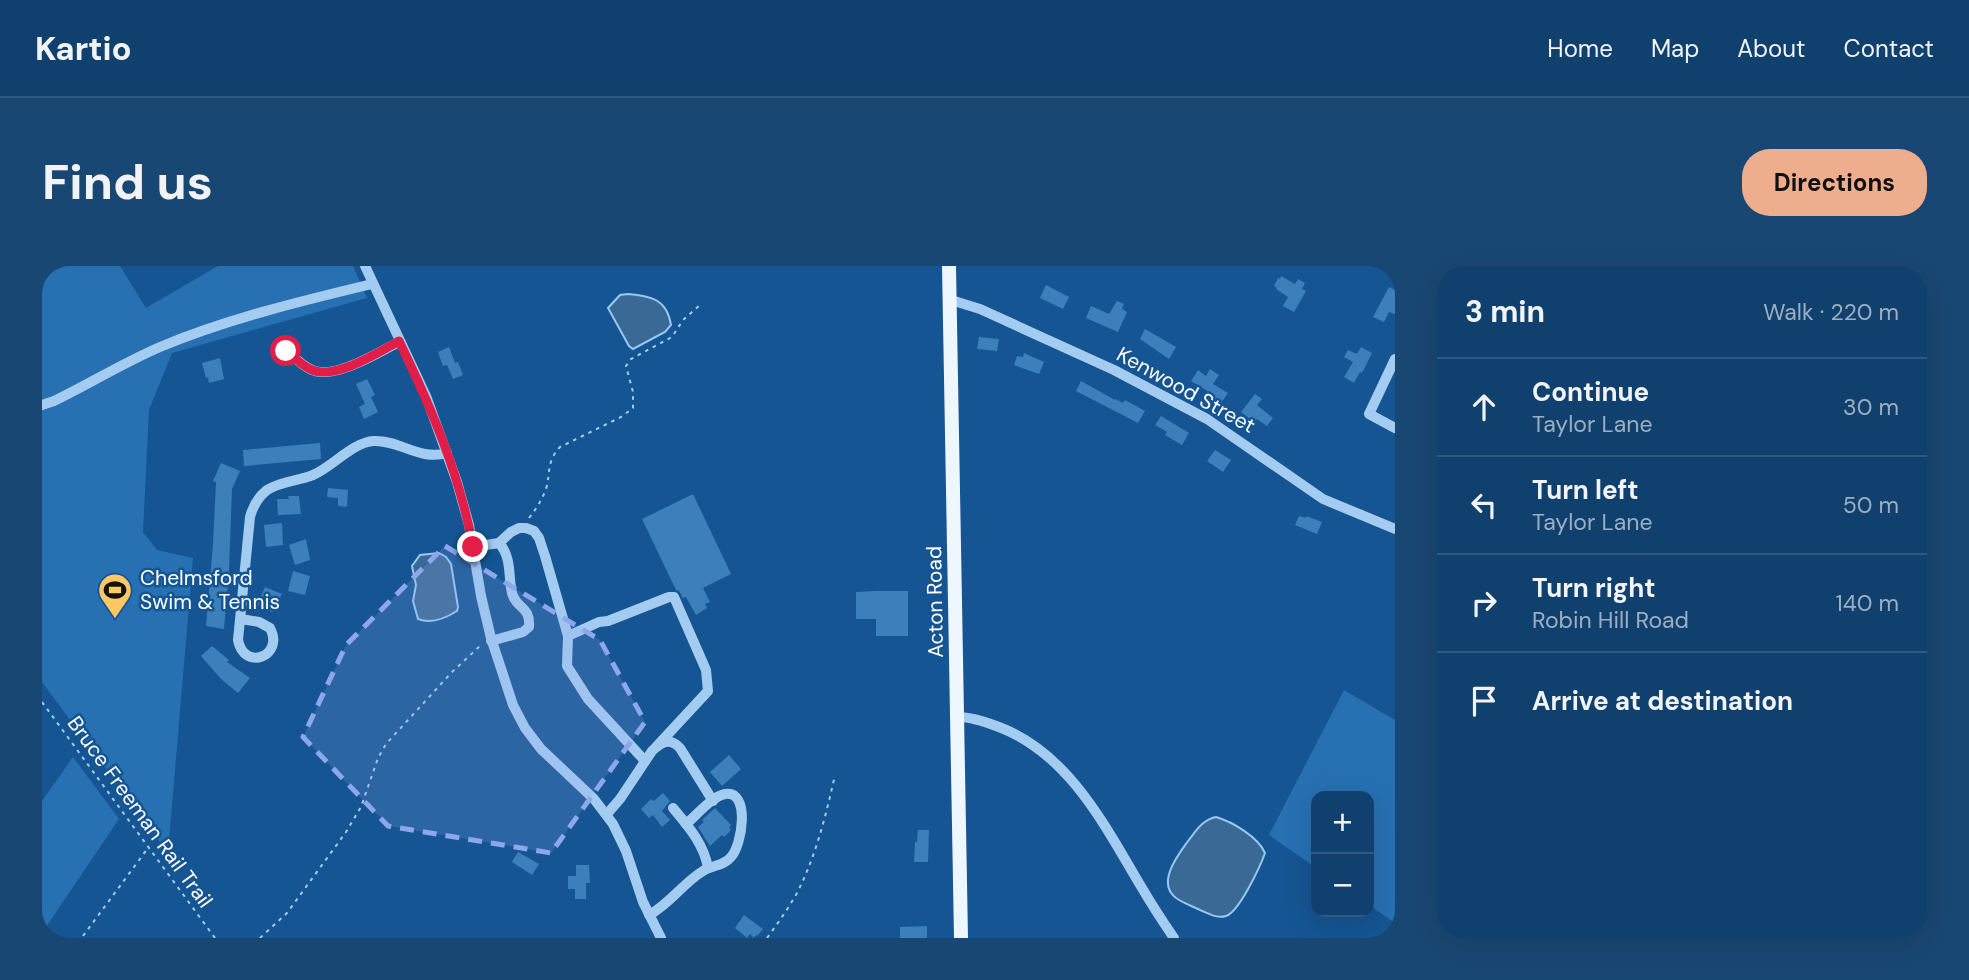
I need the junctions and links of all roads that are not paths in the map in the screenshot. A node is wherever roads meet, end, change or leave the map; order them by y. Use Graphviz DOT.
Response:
graph roads {
  1 [pos="365,266"];
  2 [pos="949,266"];
  3 [pos="372,284"];
  4 [pos="951,300"];
  5 [pos="399,341"];
  6 [pos="286,351"];
  7 [pos="1395,359"];
  8 [pos="42,405"];
  9 [pos="1395,428"];
  10 [pos="447,453"];
  11 [pos="1395,529"];
  12 [pos="499,543"];
  13 [pos="473,547"];
  14 [pos="241,619"];
  15 [pos="568,636"];
  16 [pos="491,641"];
  17 [pos="958,718"];
  18 [pos="657,746"];
  19 [pos="645,761"];
  20 [pos="713,800"];
  21 [pos="673,808"];
  22 [pos="607,814"];
  23 [pos="687,824"];
  24 [pos="708,868"];
  25 [pos="649,915"];
  26 [pos="661,938"];
  27 [pos="961,938"];
  28 [pos="1174,938"];
  1 -- 3 [label="street"];
  2 -- 4 [label="main road, Acton Road"];
  3 -- 5 [label="street"];
  3 -- 8 [label="street"];
  4 -- 11 [label="street, Kenwood Street"];
  4 -- 17 [label="main road, Acton Road"];
  5 -- 6 [label="street"];
  5 -- 10 [label="street"];
  7 -- 9 [label="street"];
  10 -- 13 [label="street"];
  10 -- 14 [label="street"];
  12 -- 13 [label="street"];
  12 -- 15 [label="street"];
  12 -- 16 [label="street"];
  13 -- 16 [label="street"];
  15 -- 18 [label="street"];
  15 -- 19 [label="street"];
  16 -- 22 [label="street"];
  17 -- 27 [label="main road, Acton Road"];
  17 -- 28 [label="street"];
  18 -- 19 [label="street"];
  18 -- 20 [label="street"];
  19 -- 22 [label="street"];
  20 -- 23 [label="street"];
  20 -- 24 [label="street"];
  21 -- 23 [label="street"];
  22 -- 25 [label="street"];
  23 -- 24 [label="street"];
  24 -- 25 [label="street"];
  25 -- 26 [label="street"];
}
